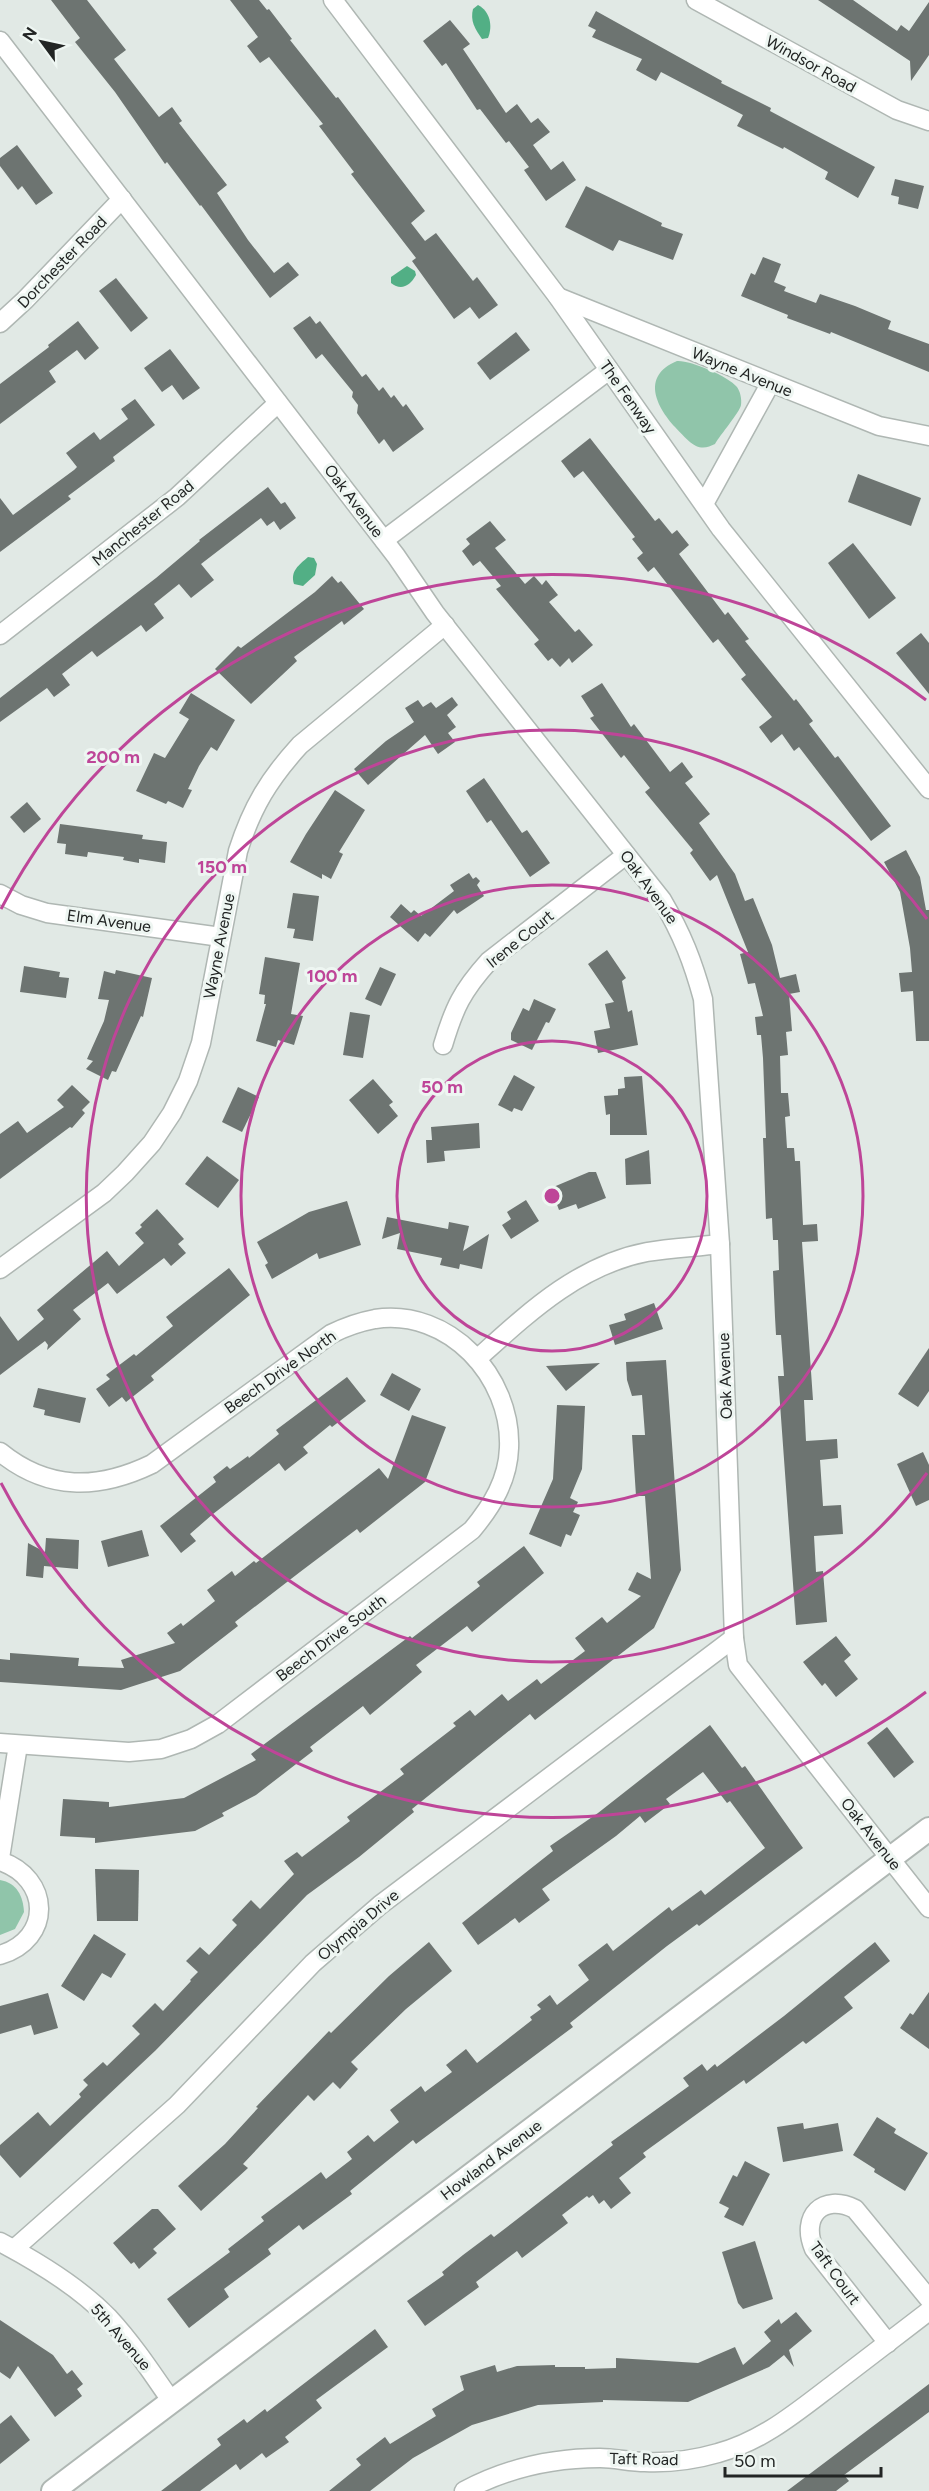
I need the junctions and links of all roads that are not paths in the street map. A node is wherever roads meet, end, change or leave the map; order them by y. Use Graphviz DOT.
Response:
graph roads {
  1 [pos="333,0"];
  2 [pos="696,0"];
  3 [pos="0,41"];
  4 [pos="929,121"];
  5 [pos="122,200"];
  6 [pos="558,297"];
  7 [pos="0,323"];
  8 [pos="609,370"];
  9 [pos="770,384"];
  10 [pos="278,402"];
  11 [pos="929,436"];
  12 [pos="704,504"];
  13 [pos="384,540"];
  14 [pos="445,625"];
  15 [pos="0,635"];
  16 [pos="929,789"];
  17 [pos="626,855"];
  18 [pos="0,894"];
  19 [pos="221,937"];
  20 [pos="443,1046"];
  21 [pos="720,1244"];
  22 [pos="0,1269"];
  23 [pos="477,1359"];
  24 [pos="0,1452"];
  25 [pos="734,1638"];
  26 [pos="9,1744"];
  27 [pos="929,1829"];
  28 [pos="890,1858"];
  29 [pos="0,1859"];
  30 [pos="929,1908"];
  31 [pos="0,1955"];
  32 [pos="7,2246"];
  33 [pos="929,2299"];
  34 [pos="929,2311"];
  35 [pos="888,2343"];
  36 [pos="172,2402"];
  37 [pos="53,2491"];
  38 [pos="464,2491"];
  1 -- 6 [label="street, The Fenway"];
  2 -- 4 [label="street, Windsor Road"];
  3 -- 5 [label="street, Oak Avenue"];
  5 -- 7 [label="street, Dorchester Road"];
  5 -- 10 [label="street, Oak Avenue"];
  6 -- 8 [label="street, The Fenway"];
  6 -- 9 [label="street, Wayne Avenue"];
  8 -- 12 [label="street, The Fenway"];
  8 -- 13 [label="street"];
  9 -- 11 [label="street, Wayne Avenue"];
  9 -- 12 [label="street"];
  10 -- 13 [label="street, Oak Avenue"];
  10 -- 15 [label="street, Manchester Road"];
  12 -- 16 [label="street, The Fenway"];
  13 -- 14 [label="street, Oak Avenue"];
  14 -- 17 [label="street, Oak Avenue"];
  14 -- 19 [label="street, Wayne Avenue"];
  17 -- 20 [label="street, Irene Court"];
  17 -- 21 [label="street, Oak Avenue"];
  18 -- 19 [label="street, Elm Avenue"];
  19 -- 22 [label="street, Wayne Avenue"];
  21 -- 23 [label="street"];
  21 -- 25 [label="street, Oak Avenue"];
  23 -- 24 [label="street, Beech Drive North"];
  23 -- 26 [label="street, Beech Drive South"];
  25 -- 28 [label="street, Oak Avenue"];
  25 -- 32 [label="street, Olympia Drive"];
  26 -- 29 [label="street"];
  27 -- 28 [label="street, Howland Avenue"];
  28 -- 30 [label="street, Oak Avenue"];
  28 -- 36 [label="street, Howland Avenue"];
  29 -- 31 [label="street"];
  32 -- 36 [label="street, 5th Avenue"];
  33 -- 35 [label="street, Taft Court"];
  34 -- 35 [label="street, Taft Road"];
  35 -- 38 [label="street, Taft Road"];
  36 -- 37 [label="street, Howland Avenue"];
}
